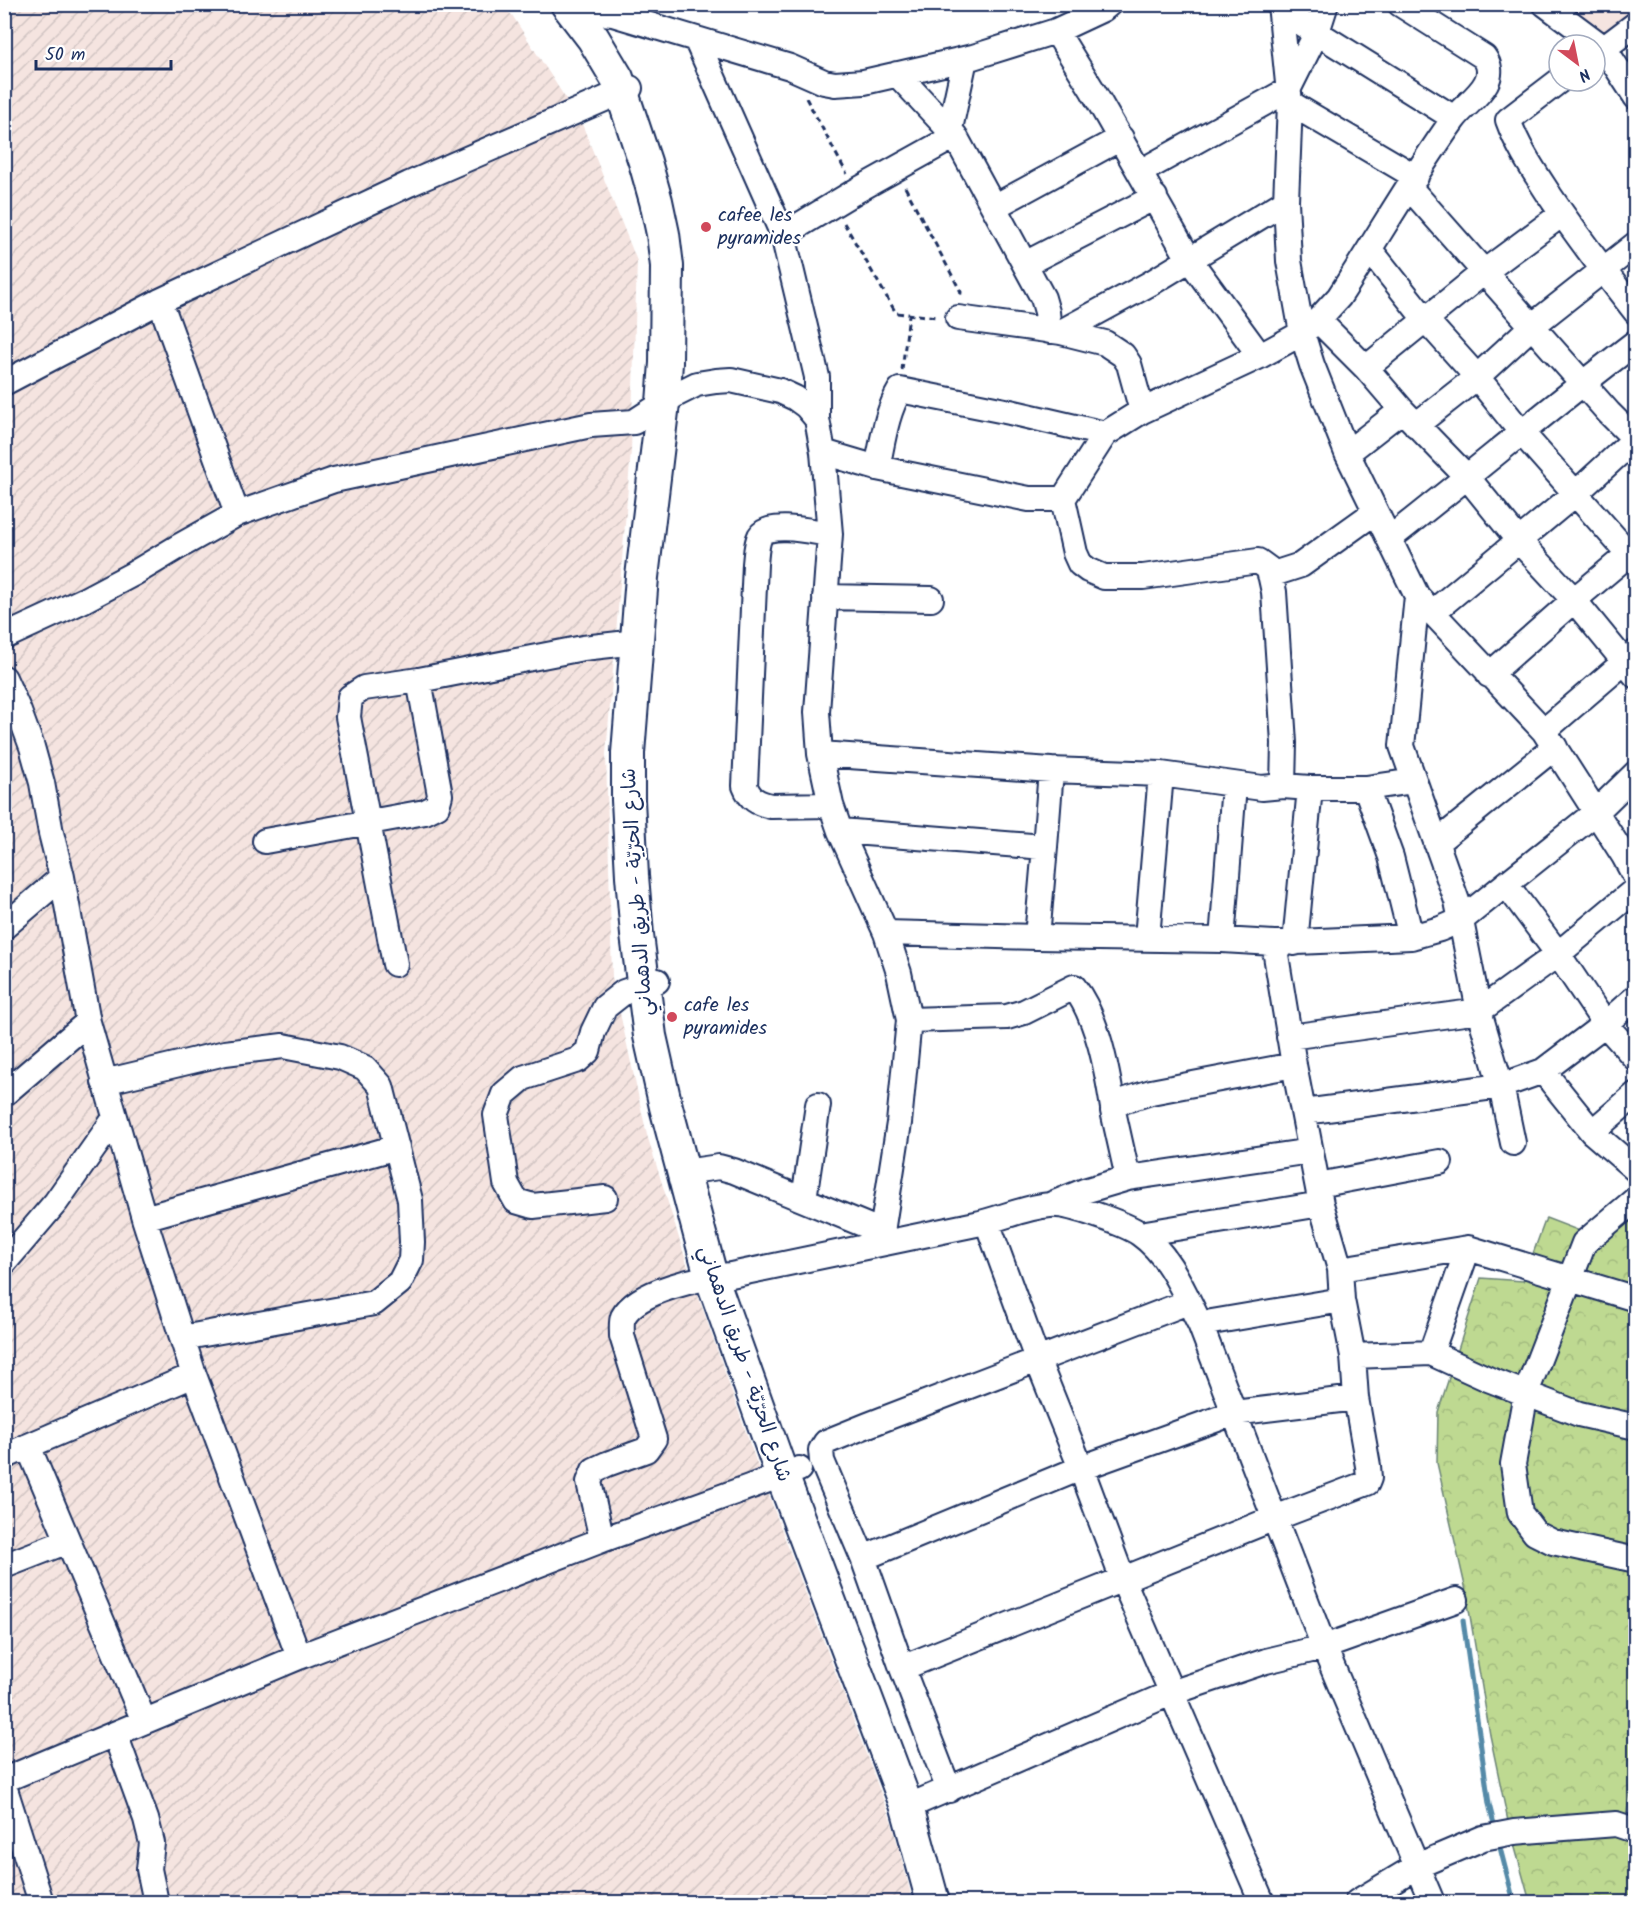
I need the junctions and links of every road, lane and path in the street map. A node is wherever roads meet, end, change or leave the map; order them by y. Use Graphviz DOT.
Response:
graph roads {
  1 [pos="1109,4"];
  2 [pos="1326,4"];
  3 [pos="1400,4"];
  4 [pos="1545,4"];
  5 [pos="580,7"];
  6 [pos="1281,8"];
  7 [pos="1635,24"];
  8 [pos="1056,31"];
  9 [pos="1317,32"];
  10 [pos="1579,33"];
  11 [pos="696,39"];
  12 [pos="1607,46"];
  13 [pos="965,59"];
  14 [pos="1607,60"];
  15 [pos="897,74"];
  16 [pos="1482,89"];
  17 [pos="626,90"];
  18 [pos="1547,90"];
  19 [pos="1289,96"];
  20 [pos="1635,97"];
  21 [pos="807,98"];
  22 [pos="1454,118"];
  23 [pos="1508,120"];
  24 [pos="952,132"];
  25 [pos="1121,138"];
  26 [pos="895,170"];
  27 [pos="1140,172"];
  28 [pos="1412,182"];
  29 [pos="856,191"];
  30 [pos="1155,197"];
  31 [pos="1286,201"];
  32 [pos="834,205"];
  33 [pos="994,207"];
  34 [pos="1562,214"];
  35 [pos="783,235"];
  36 [pos="1635,244"];
  37 [pos="1370,250"];
  38 [pos="1189,259"];
  39 [pos="1025,264"];
  40 [pos="1604,270"];
  41 [pos="1484,272"];
  42 [pos="160,302"];
  43 [pos="1635,312"];
  44 [pos="909,315"];
  45 [pos="958,318"];
  46 [pos="1425,319"];
  47 [pos="1532,326"];
  48 [pos="1310,327"];
  49 [pos="1055,331"];
  50 [pos="1635,342"];
  51 [pos="1260,356"];
  52 [pos="1366,368"];
  53 [pos="1477,377"];
  54 [pos="1582,382"];
  55 [pos="4,383"];
  56 [pos="900,390"];
  57 [pos="670,398"];
  58 [pos="1142,411"];
  59 [pos="1409,417"];
  60 [pos="817,419"];
  61 [pos="1522,433"];
  62 [pos="1106,434"];
  63 [pos="1635,439"];
  64 [pos="823,452"];
  65 [pos="1347,453"];
  66 [pos="877,468"];
  67 [pos="1468,478"];
  68 [pos="1575,494"];
  69 [pos="1063,499"];
  70 [pos="1375,512"];
  71 [pos="237,514"];
  72 [pos="830,534"];
  73 [pos="1389,539"];
  74 [pos="1520,541"];
  75 [pos="1633,555"];
  76 [pos="1270,575"];
  77 [pos="825,597"];
  78 [pos="931,599"];
  79 [pos="1574,600"];
  80 [pos="1425,604"];
  81 [pos="4,637"];
  82 [pos="637,642"];
  83 [pos="1631,663"];
  84 [pos="1489,675"];
  85 [pos="4,678"];
  86 [pos="419,680"];
  87 [pos="1550,739"];
  88 [pos="820,754"];
  89 [pos="1051,770"];
  90 [pos="1635,773"];
  91 [pos="1161,774"];
  92 [pos="1414,781"];
  93 [pos="1234,785"];
  94 [pos="1283,786"];
  95 [pos="1310,788"];
  96 [pos="1366,788"];
  97 [pos="831,805"];
  98 [pos="1595,813"];
  99 [pos="368,823"];
  100 [pos="840,831"];
  101 [pos="265,841"];
  102 [pos="1436,843"];
  103 [pos="1045,847"];
  104 [pos="62,877"];
  105 [pos="1635,878"];
  106 [pos="1506,884"];
  107 [pos="1635,889"];
  108 [pos="1461,920"];
  109 [pos="4,927"];
  110 [pos="886,933"];
  111 [pos="1411,937"];
  112 [pos="1036,938"];
  113 [pos="1147,938"];
  114 [pos="1222,940"];
  115 [pos="1284,943"];
  116 [pos="1558,954"];
  117 [pos="395,964"];
  118 [pos="650,983"];
  119 [pos="1635,997"];
  120 [pos="1479,1011"];
  121 [pos="909,1020"];
  122 [pos="88,1022"];
  123 [pos="1605,1024"];
  124 [pos="1289,1037"];
  125 [pos="1635,1059"];
  126 [pos="1294,1065"];
  127 [pos="1544,1071"];
  128 [pos="104,1082"];
  129 [pos="1501,1086"];
  130 [pos="4,1094"];
  131 [pos="1635,1094"];
  132 [pos="818,1105"];
  133 [pos="1113,1108"];
  134 [pos="1304,1112"];
  135 [pos="115,1118"];
  136 [pos="1592,1132"];
  137 [pos="1513,1143"];
  138 [pos="397,1147"];
  139 [pos="1311,1151"];
  140 [pos="1440,1162"];
  141 [pos="698,1170"];
  142 [pos="1635,1170"];
  143 [pos="1128,1178"];
  144 [pos="1320,1194"];
  145 [pos="605,1198"];
  146 [pos="804,1199"];
  147 [pos="1635,1199"];
  148 [pos="1052,1204"];
  149 [pos="144,1218"];
  150 [pos="987,1222"];
  151 [pos="1140,1234"];
  152 [pos="884,1237"];
  153 [pos="1468,1248"];
  154 [pos="4,1263"];
  155 [pos="1340,1269"];
  156 [pos="721,1275"];
  157 [pos="1569,1279"];
  158 [pos="1635,1299"];
  159 [pos="1342,1300"];
  160 [pos="1188,1302"];
  161 [pos="1200,1324"];
  162 [pos="182,1338"];
  163 [pos="1431,1353"];
  164 [pos="1353,1356"];
  165 [pos="1037,1359"];
  166 [pos="194,1375"];
  167 [pos="1526,1393"];
  168 [pos="1356,1398"];
  169 [pos="1234,1413"];
  170 [pos="1635,1427"];
  171 [pos="27,1446"];
  172 [pos="4,1457"];
  173 [pos="1081,1468"];
  174 [pos="790,1472"];
  175 [pos="1275,1518"];
  176 [pos="602,1540"];
  177 [pos="68,1541"];
  178 [pos="863,1558"];
  179 [pos="1635,1560"];
  180 [pos="4,1566"];
  181 [pos="1123,1580"];
  182 [pos="1456,1600"];
  183 [pos="1324,1647"];
  184 [pos="299,1657"];
  185 [pos="902,1668"];
  186 [pos="1171,1693"];
  187 [pos="144,1721"];
  188 [pos="115,1734"];
  189 [pos="4,1780"];
  190 [pos="4,1786"];
  191 [pos="927,1799"];
  192 [pos="1635,1833"];
  193 [pos="1417,1866"];
  194 [pos="41,1902"];
  195 [pos="156,1902"];
  196 [pos="933,1902"];
  197 [pos="950,1902"];
  198 [pos="1262,1902"];
  199 [pos="1357,1902"];
  200 [pos="1432,1902"];
  1 -- 8 [label="street"];
  2 -- 9 [label="street"];
  3 -- 16 [label="street"];
  4 -- 10 [label="street"];
  5 -- 11 [label="street"];
  5 -- 17 [label="main road, شارع الحرّيّة - طريق الدهماني"];
  6 -- 9 [label="street"];
  6 -- 19 [label="street"];
  7 -- 12 [label="street"];
  8 -- 13 [label="street"];
  8 -- 25 [label="street"];
  9 -- 19 [label="street"];
  9 -- 22 [label="street"];
  11 -- 15 [label="street"];
  11 -- 35 [label="street"];
  13 -- 15 [label="street"];
  13 -- 24 [label="street"];
  14 -- 20 [label="street"];
  15 -- 24 [label="street"];
  16 -- 22 [label="street"];
  16 -- 23 [label="street"];
  17 -- 42 [label="street"];
  17 -- 57 [label="main road, شارع الحرّيّة - طريق الدهماني"];
  18 -- 23 [label="street"];
  19 -- 27 [label="street"];
  19 -- 28 [label="street"];
  19 -- 31 [label="street"];
  21 -- 29 [label="path"];
  22 -- 28 [label="street"];
  23 -- 34 [label="street"];
  24 -- 26 [label="street"];
  24 -- 33 [label="street"];
  25 -- 27 [label="street"];
  25 -- 33 [label="street"];
  26 -- 29 [label="street"];
  26 -- 45 [label="path"];
  27 -- 30 [label="street"];
  28 -- 37 [label="street"];
  28 -- 41 [label="street"];
  29 -- 32 [label="street"];
  30 -- 38 [label="street"];
  30 -- 39 [label="street"];
  31 -- 38 [label="street"];
  31 -- 48 [label="street"];
  32 -- 35 [label="street"];
  32 -- 44 [label="path"];
  33 -- 39 [label="street"];
  34 -- 40 [label="street"];
  34 -- 41 [label="street"];
  35 -- 60 [label="street"];
  36 -- 40 [label="street"];
  37 -- 46 [label="street"];
  37 -- 48 [label="street"];
  38 -- 49 [label="street"];
  38 -- 51 [label="street"];
  39 -- 49 [label="street"];
  40 -- 43 [label="street"];
  40 -- 47 [label="street"];
  41 -- 46 [label="street"];
  41 -- 47 [label="street"];
  42 -- 55 [label="street"];
  42 -- 71 [label="street"];
  44 -- 45 [label="path"];
  44 -- 56 [label="path"];
  45 -- 49 [label="street"];
  46 -- 52 [label="street"];
  46 -- 53 [label="street"];
  47 -- 53 [label="street"];
  47 -- 54 [label="street"];
  48 -- 51 [label="street"];
  48 -- 52 [label="street"];
  48 -- 65 [label="street"];
  49 -- 58 [label="street"];
  50 -- 54 [label="street"];
  51 -- 58 [label="street"];
  52 -- 59 [label="street"];
  53 -- 59 [label="street"];
  53 -- 61 [label="street"];
  54 -- 61 [label="street"];
  54 -- 63 [label="street"];
  56 -- 62 [label="street"];
  56 -- 66 [label="street"];
  57 -- 60 [label="street"];
  57 -- 71 [label="street"];
  57 -- 82 [label="main road, شارع الحرّيّة - طريق الدهماني"];
  57 -- 118 [label="main road, شارع الحرّيّة - طريق الدهماني"];
  58 -- 62 [label="street"];
  59 -- 65 [label="street"];
  59 -- 67 [label="street"];
  60 -- 64 [label="street"];
  61 -- 67 [label="street"];
  61 -- 68 [label="street"];
  62 -- 69 [label="street"];
  63 -- 68 [label="street"];
  64 -- 66 [label="street"];
  64 -- 72 [label="street"];
  65 -- 70 [label="street"];
  66 -- 69 [label="street"];
  67 -- 73 [label="street"];
  67 -- 74 [label="street"];
  68 -- 74 [label="street"];
  68 -- 75 [label="street"];
  69 -- 76 [label="street"];
  70 -- 73 [label="street"];
  70 -- 76 [label="street"];
  71 -- 81 [label="street"];
  72 -- 77 [label="street"];
  72 -- 97 [label="street"];
  73 -- 80 [label="street"];
  74 -- 79 [label="street"];
  74 -- 80 [label="street"];
  75 -- 79 [label="street"];
  76 -- 94 [label="street"];
  77 -- 78 [label="street"];
  77 -- 88 [label="street"];
  79 -- 83 [label="street"];
  79 -- 84 [label="street"];
  80 -- 84 [label="street"];
  80 -- 92 [label="street"];
  82 -- 86 [label="street"];
  82 -- 118 [label="main road, شارع الحرّيّة - طريق الدهماني"];
  83 -- 87 [label="street"];
  84 -- 87 [label="street"];
  85 -- 104 [label="street"];
  86 -- 99 [label="street"];
  86 -- 99 [label="street"];
  87 -- 98 [label="street"];
  87 -- 102 [label="street"];
  88 -- 89 [label="street"];
  88 -- 97 [label="street"];
  89 -- 91 [label="street"];
  89 -- 103 [label="street"];
  90 -- 98 [label="street"];
  91 -- 93 [label="street"];
  91 -- 113 [label="street"];
  92 -- 96 [label="street"];
  92 -- 102 [label="street"];
  93 -- 94 [label="street"];
  93 -- 114 [label="street"];
  94 -- 95 [label="street"];
  95 -- 96 [label="street"];
  95 -- 115 [label="street"];
  96 -- 111 [label="street"];
  97 -- 100 [label="street"];
  98 -- 105 [label="street"];
  98 -- 106 [label="street"];
  99 -- 101 [label="street"];
  99 -- 117 [label="street"];
  100 -- 103 [label="street"];
  100 -- 110 [label="street"];
  102 -- 108 [label="street"];
  103 -- 112 [label="street"];
  104 -- 109 [label="street"];
  104 -- 122 [label="street"];
  106 -- 108 [label="street"];
  106 -- 116 [label="street"];
  107 -- 116 [label="street"];
  108 -- 111 [label="street"];
  108 -- 120 [label="street"];
  110 -- 112 [label="street"];
  110 -- 121 [label="street"];
  111 -- 115 [label="street"];
  112 -- 113 [label="street"];
  113 -- 114 [label="street"];
  114 -- 115 [label="street"];
  115 -- 124 [label="street"];
  116 -- 120 [label="street"];
  116 -- 123 [label="street"];
  118 -- 141 [label="main road, شارع الحرّيّة - طريق الدهماني"];
  118 -- 145 [label="street"];
  118 -- 156 [label="main road, شارع الحرّيّة - طريق الدهماني"];
  119 -- 123 [label="street"];
  120 -- 124 [label="street"];
  120 -- 129 [label="street"];
  121 -- 133 [label="street"];
  121 -- 152 [label="street"];
  122 -- 128 [label="street"];
  122 -- 130 [label="street"];
  123 -- 125 [label="street"];
  123 -- 127 [label="street"];
  124 -- 126 [label="street"];
  126 -- 133 [label="street"];
  126 -- 134 [label="street"];
  127 -- 129 [label="street"];
  127 -- 136 [label="street"];
  128 -- 135 [label="street"];
  128 -- 138 [label="street"];
  129 -- 134 [label="street"];
  129 -- 137 [label="street"];
  131 -- 136 [label="street"];
  132 -- 146 [label="street"];
  133 -- 143 [label="street"];
  134 -- 139 [label="street"];
  135 -- 149 [label="street"];
  135 -- 154 [label="street"];
  136 -- 142 [label="street"];
  138 -- 149 [label="street"];
  138 -- 162 [label="street"];
  139 -- 143 [label="street"];
  139 -- 144 [label="street"];
  140 -- 144 [label="street"];
  141 -- 146 [label="street"];
  141 -- 156 [label="main road, شارع الحرّيّة - طريق الدهماني"];
  143 -- 148 [label="street"];
  144 -- 151 [label="street"];
  144 -- 155 [label="street"];
  146 -- 152 [label="street"];
  147 -- 157 [label="street"];
  148 -- 150 [label="street"];
  148 -- 151 [label="street"];
  149 -- 162 [label="street"];
  150 -- 152 [label="street"];
  150 -- 165 [label="street"];
  151 -- 160 [label="street"];
  152 -- 156 [label="street"];
  153 -- 155 [label="street"];
  153 -- 157 [label="street"];
  153 -- 163 [label="street"];
  155 -- 159 [label="street"];
  156 -- 174 [label="main road, شارع الحرّيّة - طريق الدهماني"];
  156 -- 176 [label="street"];
  157 -- 158 [label="street"];
  157 -- 167 [label="street"];
  159 -- 161 [label="street"];
  159 -- 164 [label="street"];
  160 -- 161 [label="street"];
  160 -- 165 [label="street"];
  161 -- 169 [label="street"];
  162 -- 166 [label="street"];
  163 -- 164 [label="street"];
  163 -- 167 [label="street"];
  164 -- 168 [label="street"];
  165 -- 173 [label="street"];
  165 -- 178 [label="street"];
  166 -- 171 [label="street"];
  166 -- 184 [label="street"];
  167 -- 170 [label="street"];
  167 -- 179 [label="street"];
  168 -- 169 [label="street"];
  168 -- 175 [label="street"];
  169 -- 173 [label="street"];
  169 -- 175 [label="street"];
  171 -- 172 [label="street"];
  171 -- 177 [label="street"];
  173 -- 178 [label="street"];
  173 -- 181 [label="street"];
  174 -- 176 [label="street"];
  174 -- 191 [label="main road, شارع الحرّيّة - طريق الدهماني"];
  175 -- 181 [label="street"];
  175 -- 183 [label="street"];
  176 -- 184 [label="street"];
  177 -- 180 [label="street"];
  177 -- 187 [label="street"];
  178 -- 185 [label="street"];
  181 -- 185 [label="street"];
  181 -- 186 [label="street"];
  182 -- 183 [label="street"];
  183 -- 186 [label="street"];
  183 -- 193 [label="street"];
  184 -- 187 [label="street"];
  185 -- 191 [label="street"];
  186 -- 191 [label="street"];
  186 -- 198 [label="street"];
  187 -- 188 [label="street"];
  188 -- 189 [label="street"];
  188 -- 195 [label="street"];
  190 -- 194 [label="street"];
  191 -- 196 [label="main road, شارع الحرّيّة - طريق الدهماني"];
  191 -- 197 [label="main road, شارع الحرّيّة - طريق الدهماني"];
  192 -- 193 [label="street"];
  193 -- 199 [label="street"];
  193 -- 200 [label="street"];
}
